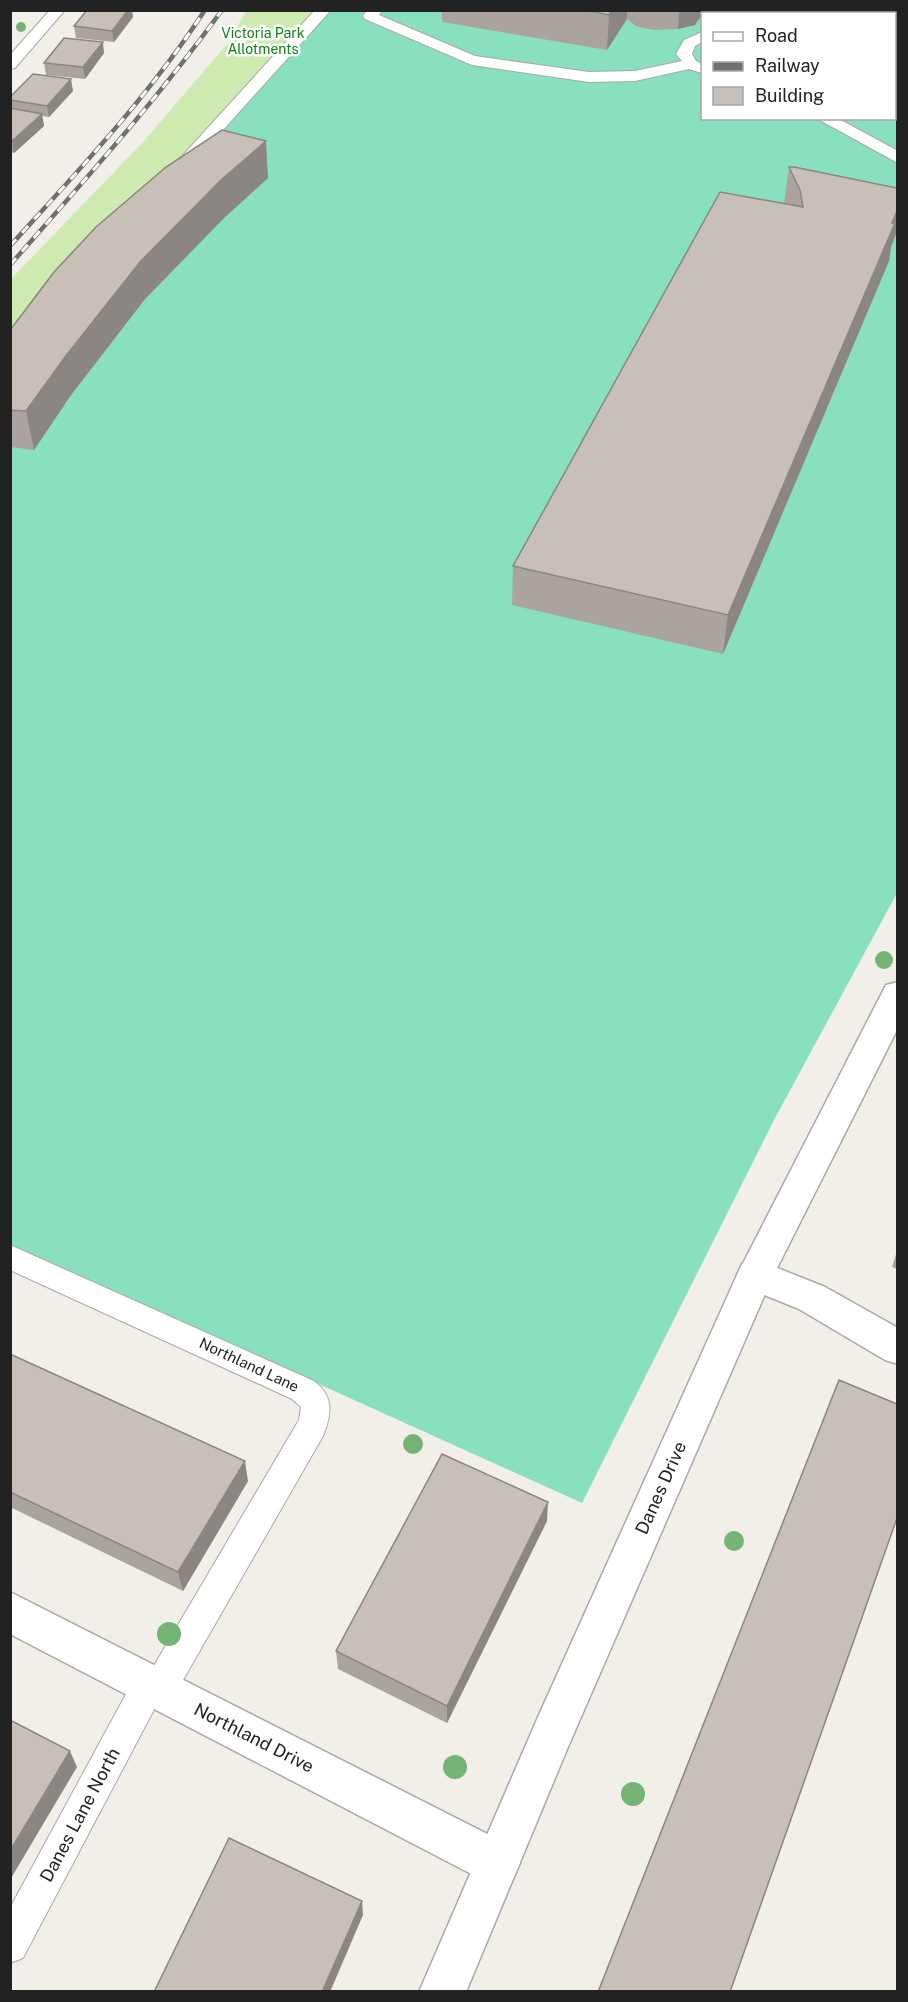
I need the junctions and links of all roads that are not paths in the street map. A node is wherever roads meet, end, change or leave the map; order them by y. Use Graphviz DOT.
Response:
graph roads {
  1 [pos="58,10"];
  2 [pos="324,10"];
  3 [pos="375,10"];
  4 [pos="701,38"];
  5 [pos="10,65"];
  6 [pos="697,67"];
  7 [pos="828,120"];
  8 [pos="897,158"];
  9 [pos="171,177"];
  10 [pos="897,994"];
  11 [pos="10,1257"];
  12 [pos="755,1275"];
  13 [pos="897,1348"];
  14 [pos="10,1612"];
  15 [pos="154,1687"];
  16 [pos="497,1863"];
  17 [pos="10,1945"];
  18 [pos="442,1992"];
  1 -- 5 [label="lane"];
  2 -- 9 [label="lane"];
  3 -- 6 [label="lane"];
  4 -- 6 [label="lane"];
  7 -- 8 [label="lane"];
  10 -- 12 [label="street, Danes Drive"];
  11 -- 15 [label="lane, Northland Lane"];
  12 -- 13 [label="street"];
  12 -- 16 [label="street, Danes Drive"];
  14 -- 15 [label="street, Northland Drive"];
  15 -- 16 [label="street, Northland Drive"];
  15 -- 17 [label="lane, Danes Lane North"];
  16 -- 18 [label="street, Danes Drive"];
}
